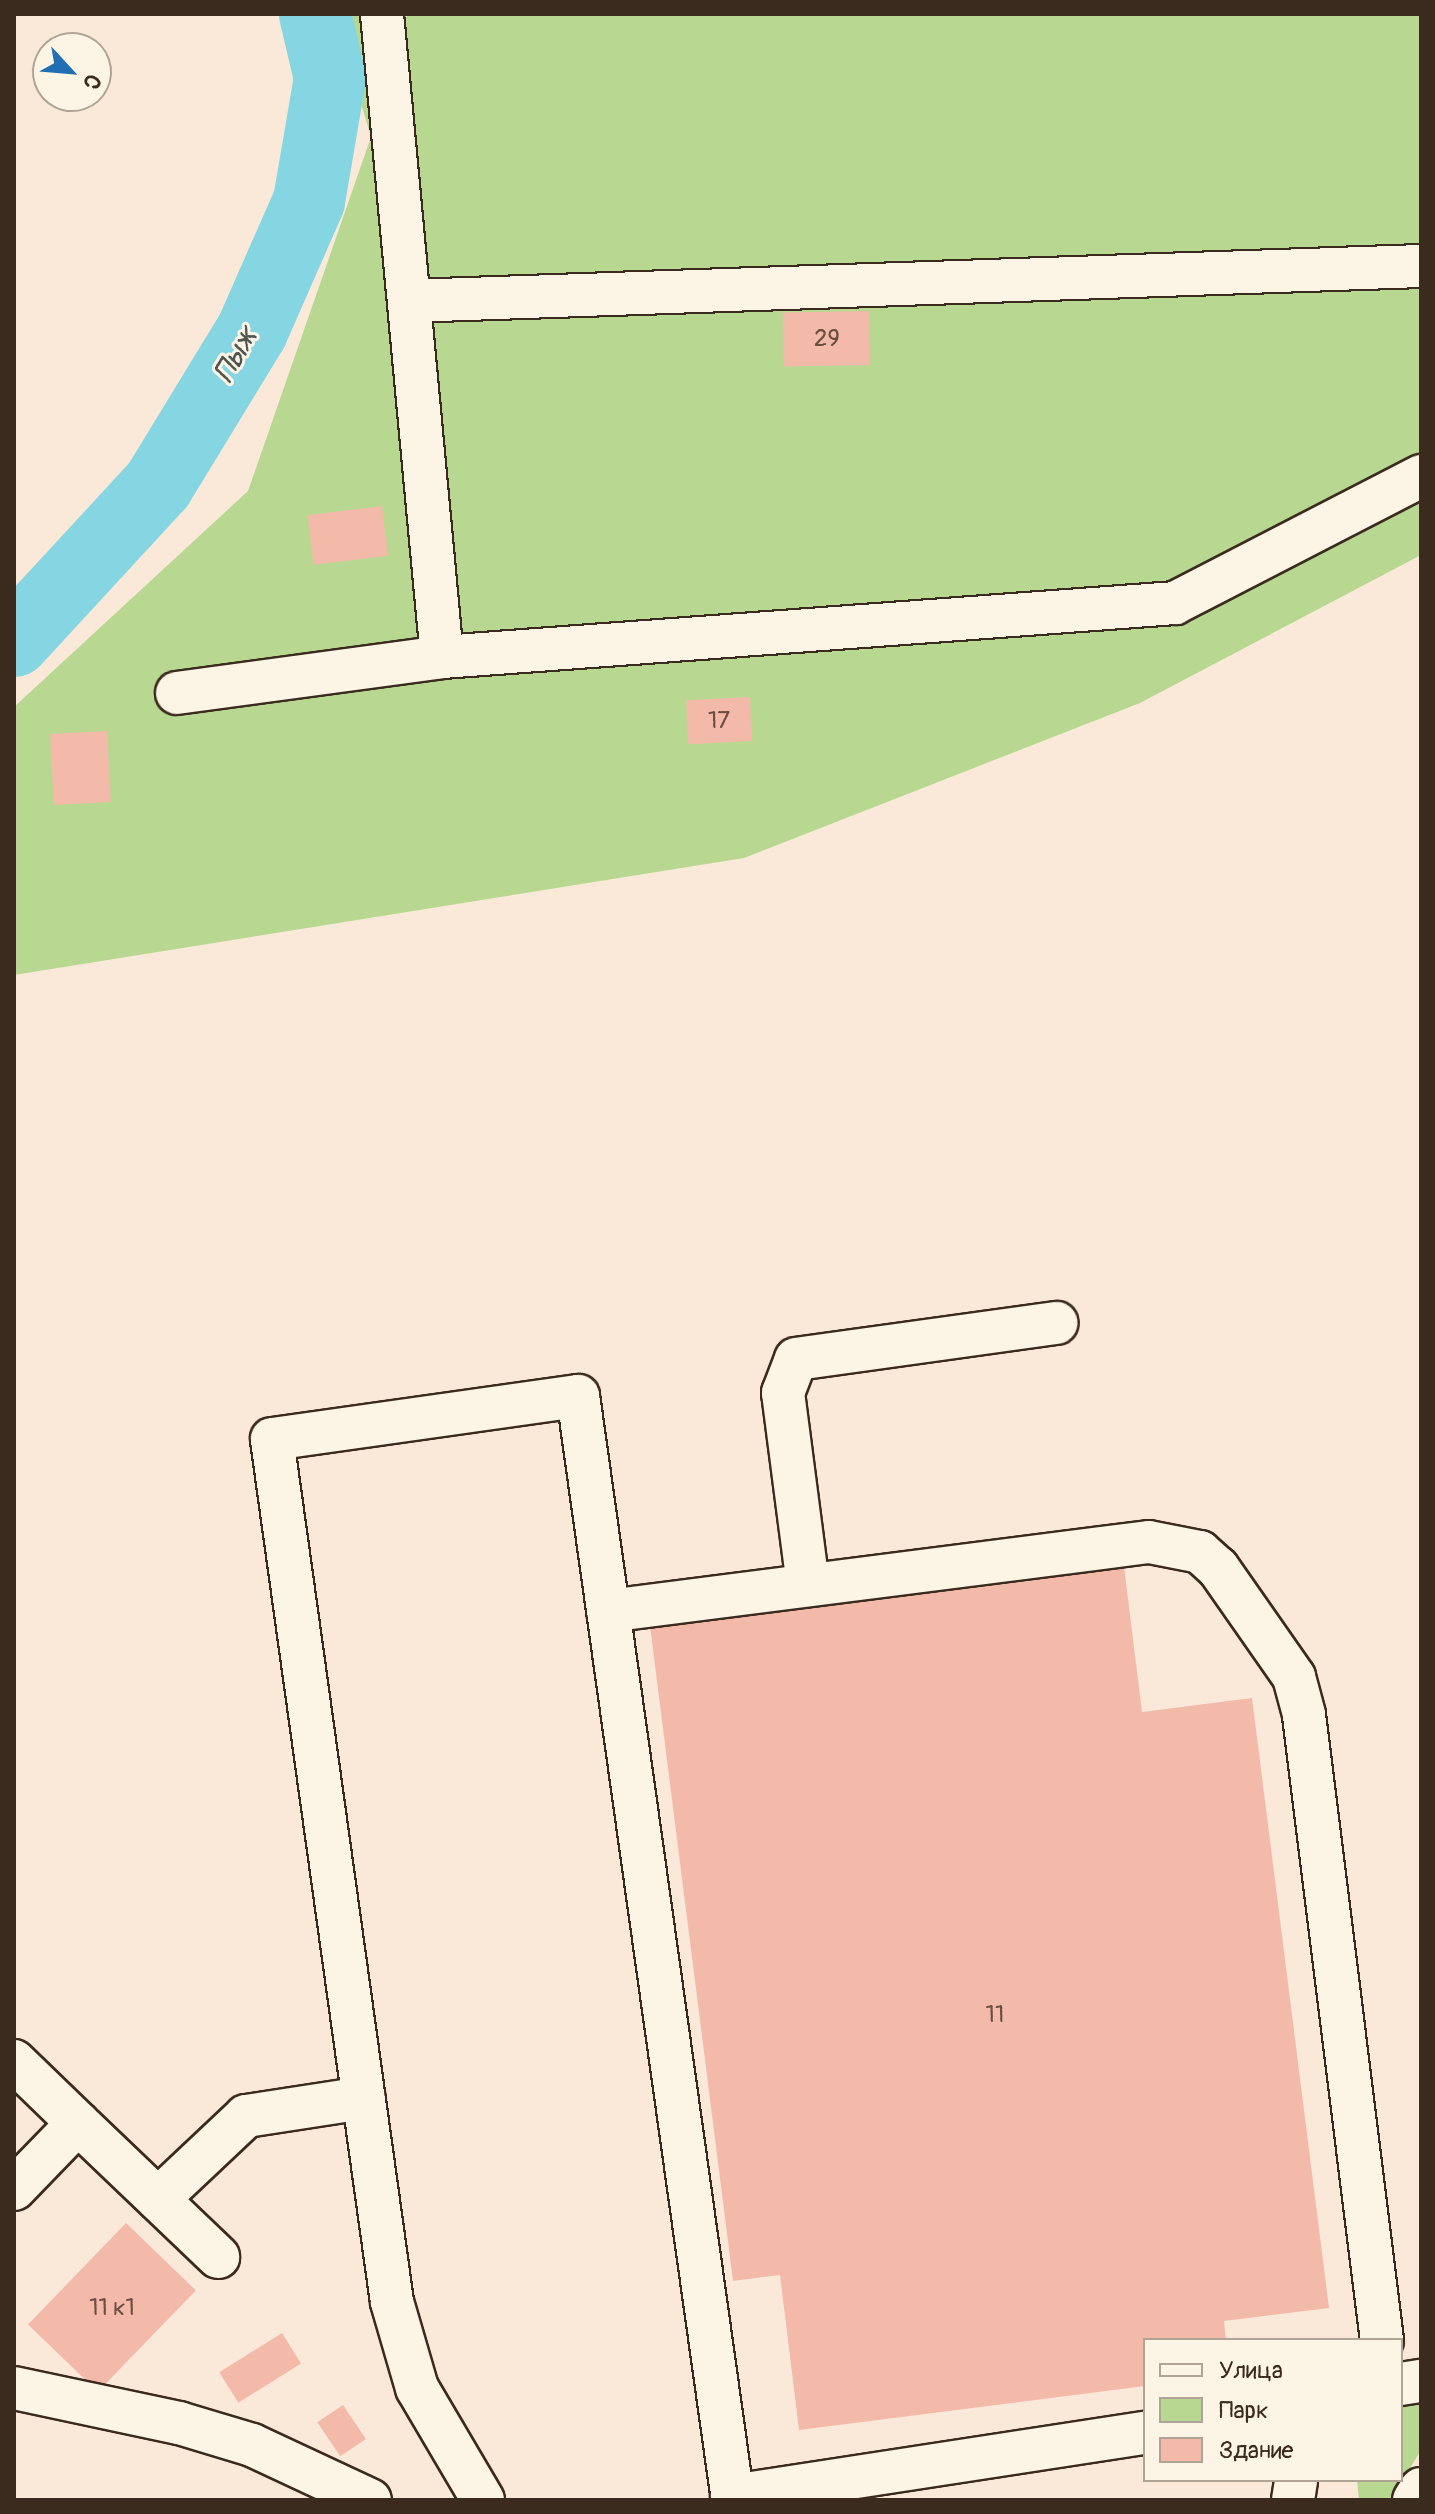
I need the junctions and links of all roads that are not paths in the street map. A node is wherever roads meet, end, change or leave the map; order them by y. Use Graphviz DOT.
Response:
graph roads {
  1 [pos="382,14"];
  2 [pos="1421,266"];
  3 [pos="409,301"];
  4 [pos="1421,476"];
  5 [pos="442,657"];
  6 [pos="177,693"];
  7 [pos="1057,1323"];
  8 [pos="808,1585"];
  9 [pos="608,1611"];
  10 [pos="14,2061"];
  11 [pos="364,2098"];
  12 [pos="78,2123"];
  13 [pos="14,2189"];
  14 [pos="158,2199"];
  15 [pos="218,2257"];
  16 [pos="1382,2338"];
  17 [pos="14,2388"];
  18 [pos="1143,2433"];
  19 [pos="1421,2489"];
  20 [pos="733,2498"];
  21 [pos="370,2500"];
  22 [pos="483,2500"];
  23 [pos="1414,2500"];
  1 -- 3 [label="street"];
  2 -- 3 [label="street"];
  3 -- 5 [label="street"];
  4 -- 5 [label="street"];
  5 -- 6 [label="street"];
  7 -- 8 [label="street"];
  8 -- 9 [label="street"];
  8 -- 16 [label="street"];
  9 -- 11 [label="street"];
  9 -- 20 [label="street"];
  10 -- 12 [label="street"];
  11 -- 14 [label="street"];
  11 -- 22 [label="street"];
  12 -- 13 [label="street"];
  12 -- 14 [label="street"];
  14 -- 15 [label="street"];
  17 -- 21 [label="street"];
  18 -- 20 [label="street"];
  19 -- 23 [label="street"];
}
